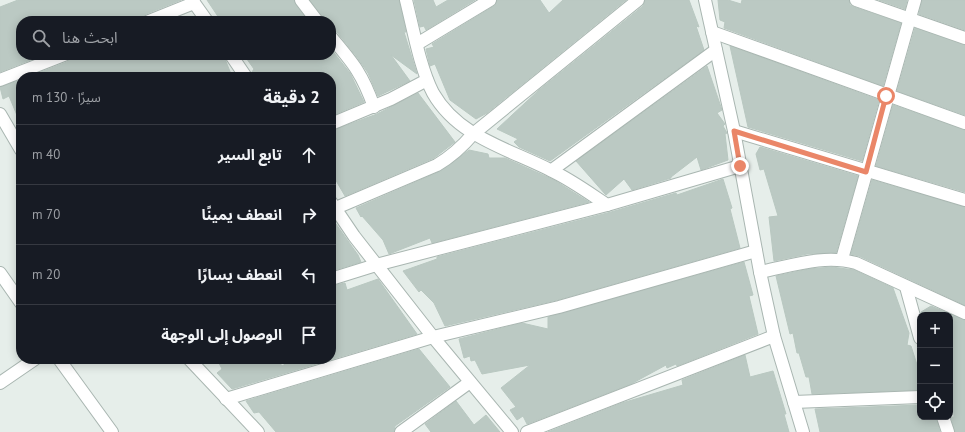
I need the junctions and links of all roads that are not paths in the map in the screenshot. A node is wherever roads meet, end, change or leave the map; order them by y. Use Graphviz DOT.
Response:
graph roads {
  1 [pos="300,0"];
  2 [pos="406,0"];
  3 [pos="490,0"];
  4 [pos="638,0"];
  5 [pos="705,0"];
  6 [pos="856,0"];
  7 [pos="914,0"];
  8 [pos="193,1"];
  9 [pos="160,16"];
  10 [pos="204,16"];
  11 [pos="313,16"];
  12 [pos="909,18"];
  13 [pos="712,32"];
  14 [pos="965,38"];
  15 [pos="336,43"];
  16 [pos="418,44"];
  17 [pos="716,50"];
  18 [pos="51,60"];
  19 [pos="234,60"];
  20 [pos="20,72"];
  21 [pos="240,72"];
  22 [pos="16,74"];
  23 [pos="0,80"];
  24 [pos="427,80"];
  25 [pos="886,96"];
  26 [pos="374,106"];
  27 [pos="0,114"];
  28 [pos="336,122"];
  29 [pos="965,123"];
  30 [pos="734,131"];
  31 [pos="473,134"];
  32 [pos="16,141"];
  33 [pos="740,166"];
  34 [pos="552,170"];
  35 [pos="866,172"];
  36 [pos="965,200"];
  37 [pos="336,205"];
  38 [pos="607,205"];
  39 [pos="336,212"];
  40 [pos="756,251"];
  41 [pos="842,259"];
  42 [pos="376,265"];
  43 [pos="760,272"];
  44 [pos="0,273"];
  45 [pos="336,277"];
  46 [pos="906,287"];
  47 [pos="16,296"];
  48 [pos="965,313"];
  49 [pos="917,327"];
  50 [pos="774,336"];
  51 [pos="433,337"];
  52 [pos="28,364"];
  53 [pos="63,364"];
  54 [pos="194,364"];
  55 [pos="470,382"];
  56 [pos="0,383"];
  57 [pos="917,397"];
  58 [pos="226,399"];
  59 [pos="794,402"];
  60 [pos="944,420"];
  61 [pos="112,432"];
  62 [pos="258,432"];
  63 [pos="401,432"];
  64 [pos="512,432"];
  65 [pos="526,432"];
  66 [pos="803,432"];
  67 [pos="948,432"];
  1 -- 11 [label="street"];
  2 -- 16 [label="street"];
  3 -- 16 [label="street"];
  4 -- 31 [label="street"];
  5 -- 13 [label="street"];
  6 -- 12 [label="street"];
  7 -- 12 [label="street"];
  8 -- 9 [label="street"];
  8 -- 10 [label="street"];
  12 -- 14 [label="street"];
  12 -- 25 [label="street"];
  13 -- 17 [label="street"];
  13 -- 25 [label="street"];
  15 -- 26 [label="street"];
  16 -- 24 [label="street"];
  17 -- 30 [label="street"];
  17 -- 34 [label="street"];
  18 -- 20 [label="street"];
  19 -- 21 [label="street"];
  22 -- 23 [label="street"];
  24 -- 26 [label="street"];
  24 -- 31 [label="street"];
  25 -- 29 [label="street"];
  25 -- 35 [label="street"];
  26 -- 28 [label="street"];
  27 -- 32 [label="street"];
  30 -- 33 [label="street"];
  30 -- 35 [label="street"];
  31 -- 34 [label="street"];
  31 -- 37 [label="street"];
  33 -- 38 [label="street"];
  33 -- 40 [label="street"];
  34 -- 38 [label="street"];
  35 -- 36 [label="street"];
  35 -- 41 [label="street"];
  38 -- 42 [label="street"];
  39 -- 42 [label="street"];
  40 -- 43 [label="street"];
  40 -- 51 [label="street"];
  41 -- 43 [label="street"];
  41 -- 46 [label="street"];
  42 -- 45 [label="street"];
  42 -- 51 [label="street"];
  43 -- 50 [label="street"];
  44 -- 47 [label="street"];
  46 -- 48 [label="street"];
  46 -- 49 [label="street"];
  50 -- 59 [label="street"];
  50 -- 65 [label="street"];
  51 -- 55 [label="street"];
  51 -- 58 [label="street"];
  52 -- 56 [label="street"];
  53 -- 61 [label="street"];
  54 -- 58 [label="street"];
  55 -- 63 [label="street"];
  55 -- 64 [label="street"];
  57 -- 59 [label="street"];
  58 -- 62 [label="street"];
  59 -- 66 [label="street"];
  60 -- 67 [label="street"];
}
